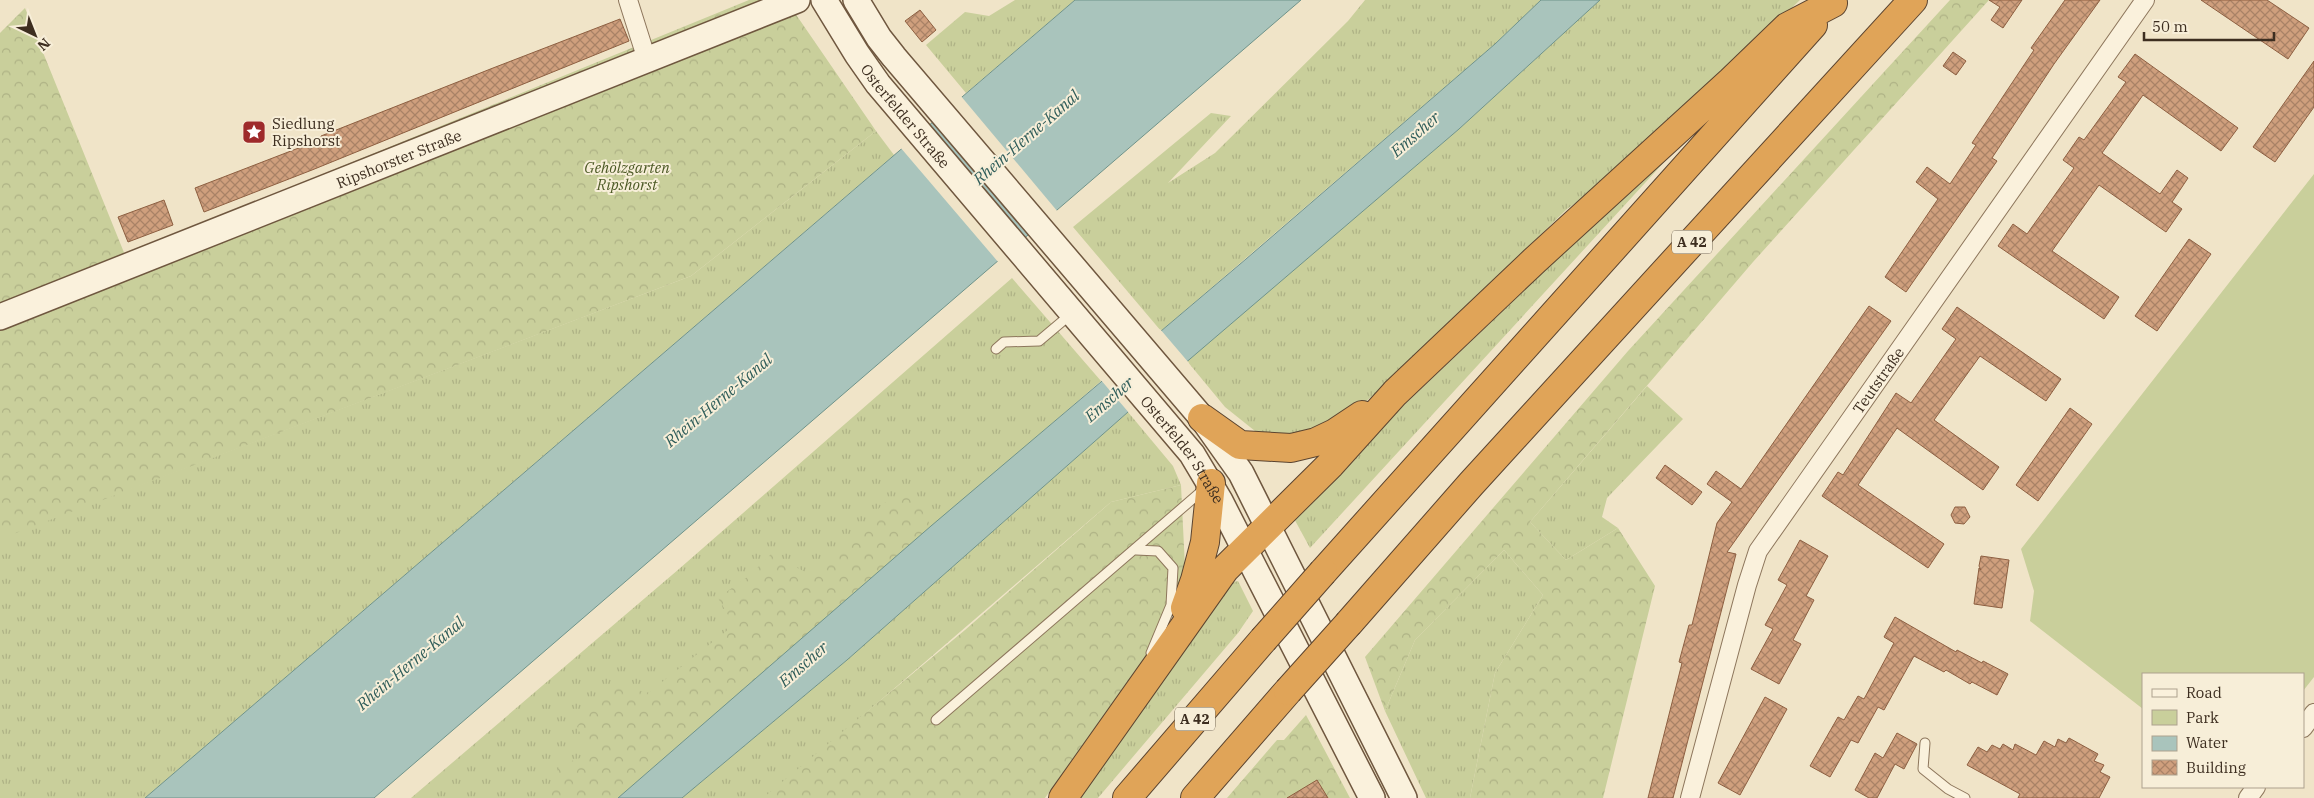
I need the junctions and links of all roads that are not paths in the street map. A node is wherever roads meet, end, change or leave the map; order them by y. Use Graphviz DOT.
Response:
graph roads {
  1 [pos="628,0"];
  2 [pos="797,0"];
  3 [pos="824,0"];
  4 [pos="856,0"];
  5 [pos="1913,0"];
  6 [pos="2145,0"];
  7 [pos="1834,1"];
  8 [pos="647,60"];
  9 [pos="1073,312"];
  10 [pos="0,317"];
  11 [pos="996,349"];
  12 [pos="1395,393"];
  13 [pos="1197,412"];
  14 [pos="1211,483"];
  15 [pos="1268,525"];
  16 [pos="1244,549"];
  17 [pos="1136,550"];
  18 [pos="1170,646"];
  19 [pos="1146,660"];
  20 [pos="2314,714"];
  21 [pos="936,720"];
  22 [pos="2304,727"];
  23 [pos="1094,737"];
  24 [pos="1925,743"];
  25 [pos="1062,798"];
  26 [pos="1127,798"];
  27 [pos="1195,798"];
  28 [pos="1372,798"];
  29 [pos="1404,798"];
  30 [pos="1690,798"];
  31 [pos="1965,798"];
  1 -- 8 [label="street"];
  2 -- 8 [label="main road, Ripshorster Straße"];
  3 -- 9 [label="main road, Osterfelder Straße"];
  4 -- 13 [label="main road, Osterfelder Straße"];
  5 -- 27 [label="highway, A 42, bridge"];
  6 -- 30 [label="street, Teutstraße"];
  7 -- 12 [label="highway"];
  7 -- 26 [label="highway, A 42, bridge"];
  8 -- 10 [label="main road, Ripshorster Straße"];
  9 -- 11 [label="lane"];
  9 -- 14 [label="main road, Osterfelder Straße"];
  12 -- 13 [label="highway"];
  12 -- 15 [label="highway"];
  13 -- 15 [label="main road, Osterfelder Straße"];
  14 -- 16 [label="main road, Osterfelder Straße"];
  14 -- 17 [label="lane"];
  14 -- 18 [label="highway"];
  15 -- 16 [label="highway"];
  15 -- 29 [label="main road, Osterfelder Straße"];
  16 -- 18 [label="highway"];
  16 -- 28 [label="main road, Osterfelder Straße"];
  17 -- 19 [label="lane"];
  17 -- 21 [label="lane"];
  18 -- 25 [label="highway"];
  20 -- 22 [label="street"];
  23 -- 25 [label="lane"];
  24 -- 31 [label="lane"];
}
